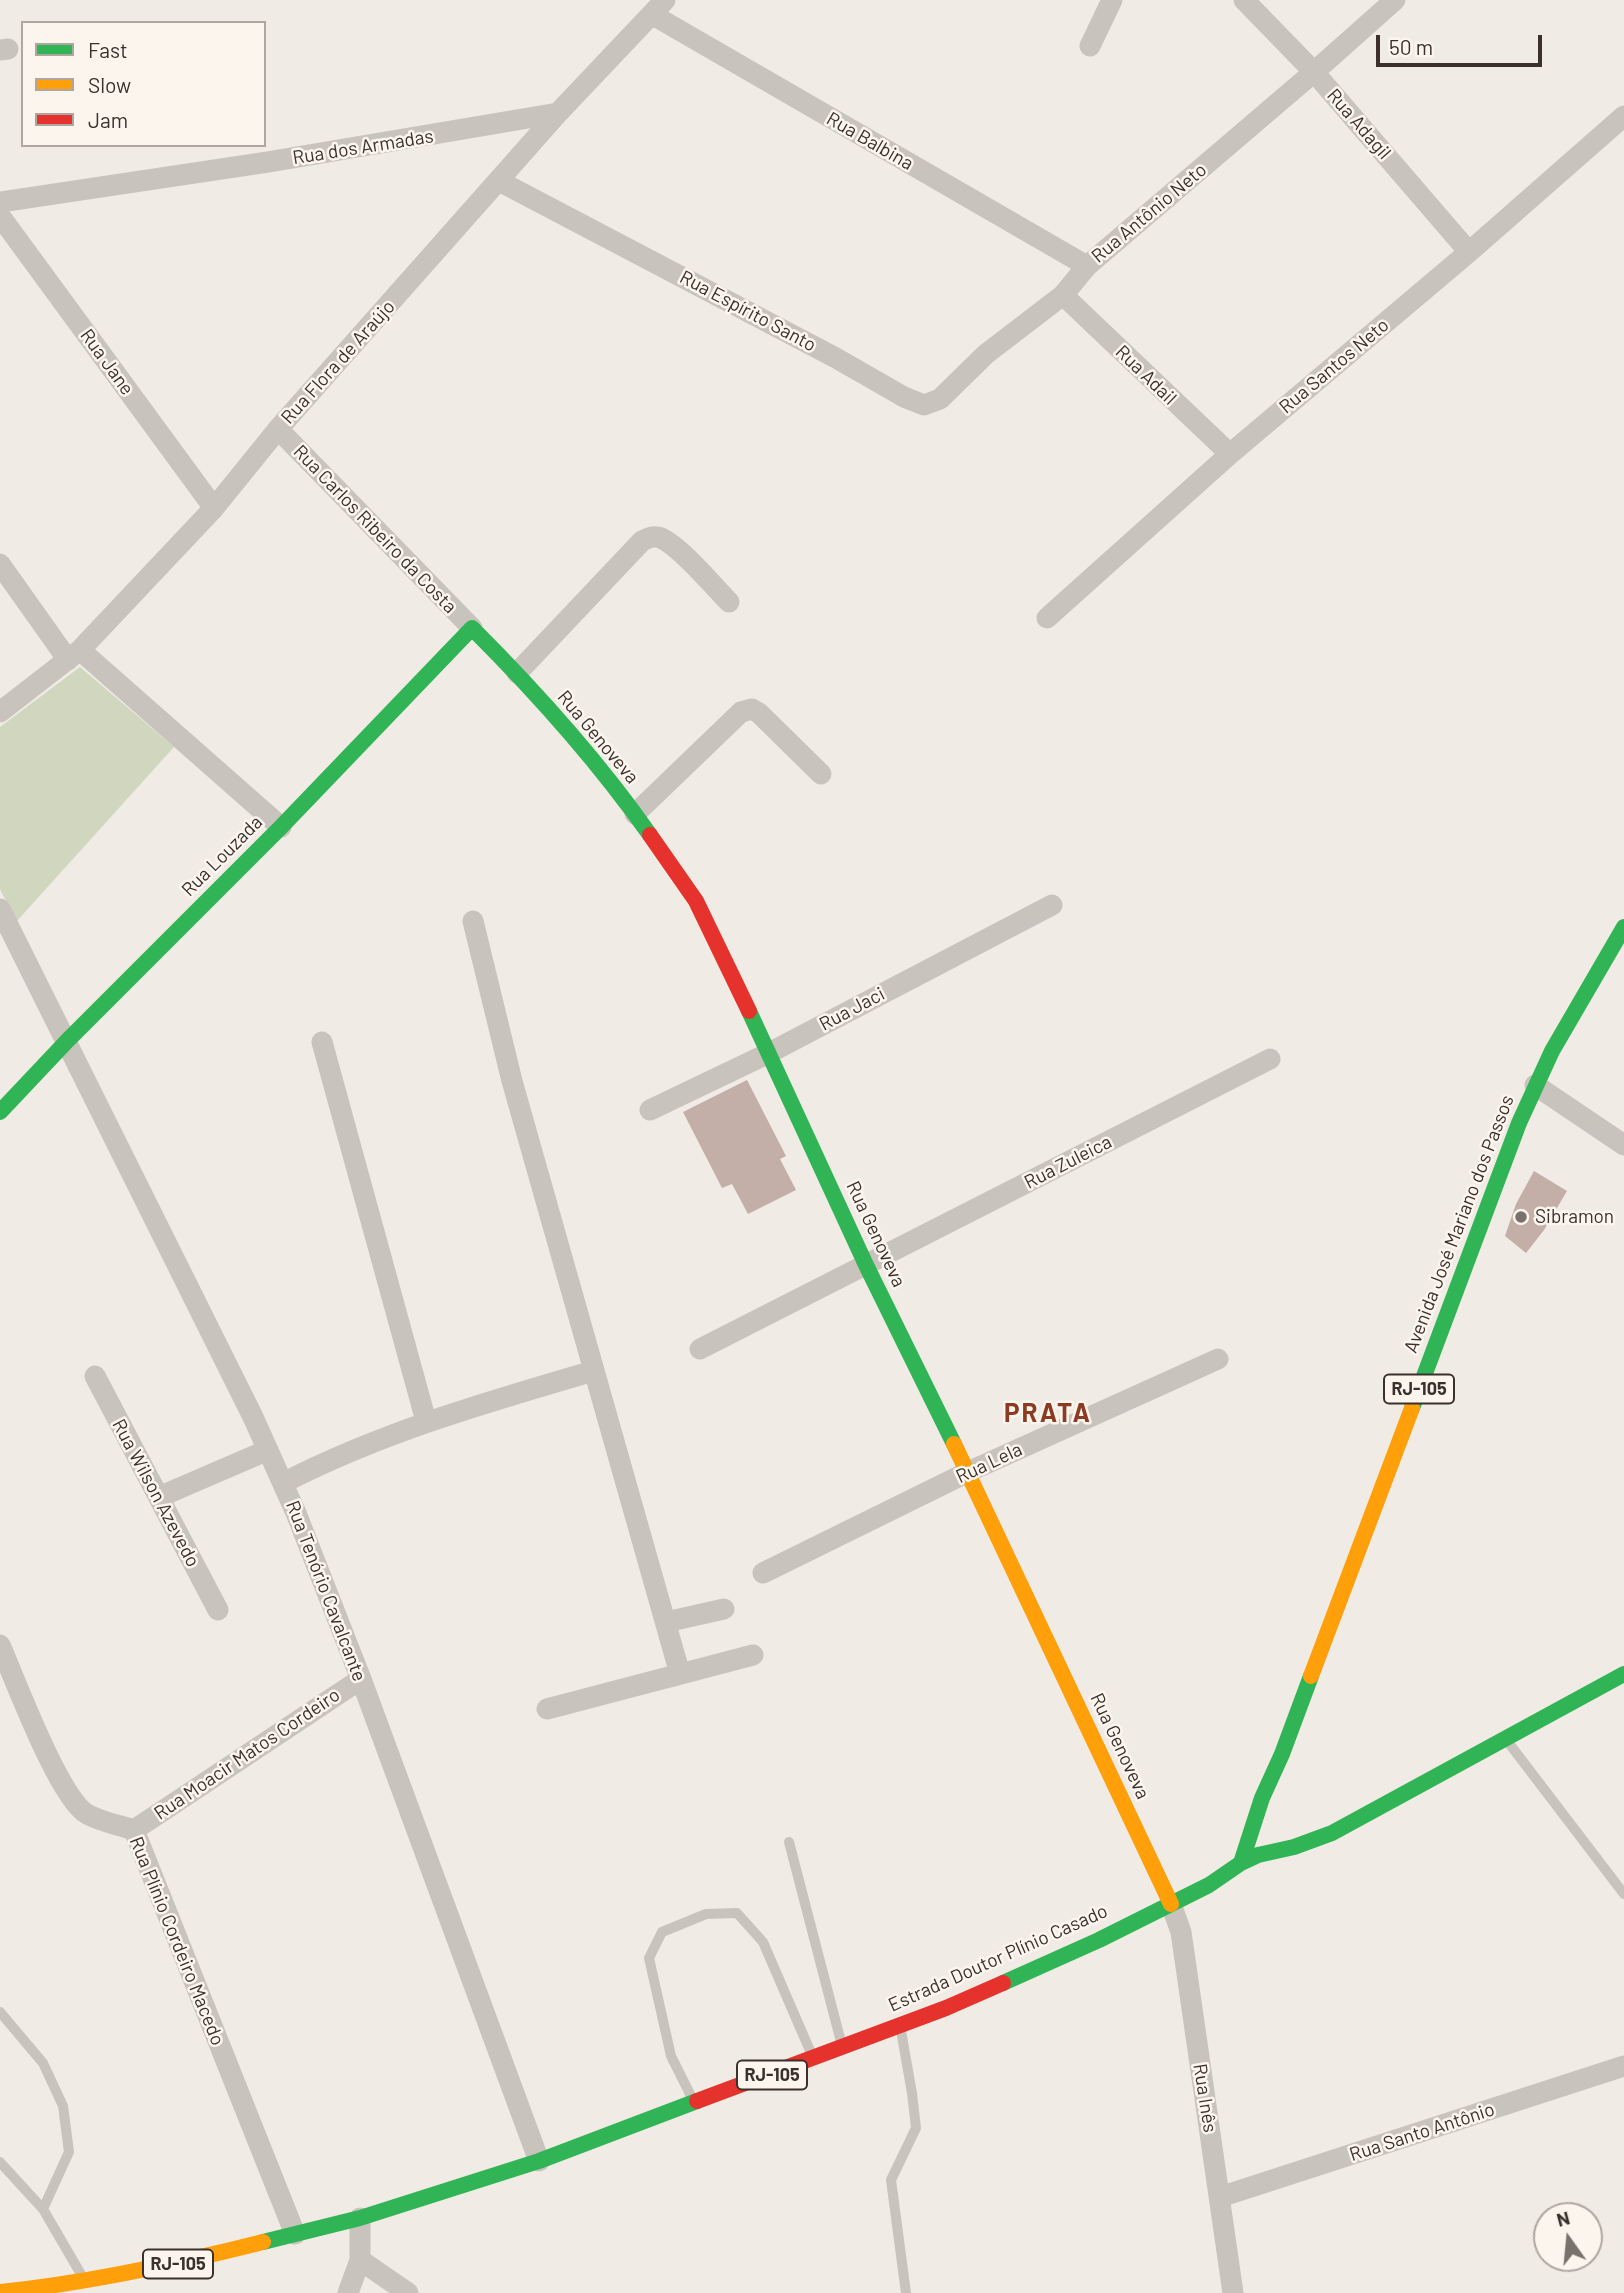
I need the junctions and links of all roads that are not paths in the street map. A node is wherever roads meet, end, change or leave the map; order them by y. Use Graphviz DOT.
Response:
graph roads {
  1 [pos="1112,0"];
  2 [pos="1244,0"];
  3 [pos="1395,0"];
  4 [pos="659,8"];
  5 [pos="1090,46"];
  6 [pos="1314,72"];
  7 [pos="558,113"];
  8 [pos="1624,116"];
  9 [pos="499,181"];
  10 [pos="0,202"];
  11 [pos="0,216"];
  12 [pos="1469,252"];
  13 [pos="1087,266"];
  14 [pos="1063,295"];
  15 [pos="986,355"];
  16 [pos="278,429"];
  17 [pos="1230,454"];
  18 [pos="214,508"];
  19 [pos="0,564"];
  20 [pos="729,602"];
  21 [pos="1047,618"];
  22 [pos="472,628"];
  23 [pos="74,655"];
  24 [pos="517,673"];
  25 [pos="0,712"];
  26 [pos="821,774"];
  27 [pos="635,814"];
  28 [pos="281,827"];
  29 [pos="1052,905"];
  30 [pos="0,909"];
  31 [pos="472,921"];
  32 [pos="1624,926"];
  33 [pos="67,1041"];
  34 [pos="322,1042"];
  35 [pos="769,1053"];
  36 [pos="1270,1059"];
  37 [pos="1535,1085"];
  38 [pos="650,1110"];
  39 [pos="0,1112"];
  40 [pos="1624,1144"];
  41 [pos="866,1265"];
  42 [pos="700,1349"];
  43 [pos="1218,1359"];
  44 [pos="593,1371"];
  45 [pos="95,1376"];
  46 [pos="426,1421"];
  47 [pos="268,1450"];
  48 [pos="968,1472"];
  49 [pos="283,1483"];
  50 [pos="159,1497"];
  51 [pos="763,1573"];
  52 [pos="724,1609"];
  53 [pos="218,1610"];
  54 [pos="666,1622"];
  55 [pos="0,1645"];
  56 [pos="753,1655"];
  57 [pos="680,1674"];
  58 [pos="1624,1674"];
  59 [pos="361,1679"];
  60 [pos="547,1709"];
  61 [pos="1506,1740"];
  62 [pos="134,1830"];
  63 [pos="789,1842"];
  64 [pos="1241,1863"];
  65 [pos="1624,1894"];
  66 [pos="1171,1904"];
  67 [pos="0,2012"];
  68 [pos="900,2025"];
  69 [pos="842,2048"];
  70 [pos="813,2059"];
  71 [pos="1624,2066"];
  72 [pos="695,2104"];
  73 [pos="539,2161"];
  74 [pos="0,2162"];
  75 [pos="1220,2197"];
  76 [pos="43,2209"];
  77 [pos="360,2218"];
  78 [pos="295,2234"];
  79 [pos="360,2260"];
  80 [pos="85,2281"];
  81 [pos="52,2290"];
  82 [pos="0,2292"];
  83 [pos="348,2293"];
  84 [pos="408,2293"];
  85 [pos="906,2293"];
  86 [pos="1233,2293"];
  1 -- 5 [label="street"];
  2 -- 6 [label="street, Rua Adagil"];
  3 -- 6 [label="street, Rua Antônio Neto"];
  4 -- 7 [label="street, Rua Flora de Araújo"];
  4 -- 13 [label="street, Rua Balbina"];
  6 -- 12 [label="street, Rua Adagil"];
  6 -- 13 [label="street, Rua Antônio Neto"];
  7 -- 9 [label="street, Rua Flora de Araújo"];
  7 -- 10 [label="street, Rua dos Armadas"];
  8 -- 12 [label="street, Rua Santos Neto"];
  9 -- 15 [label="street, Rua Espírito Santo"];
  9 -- 16 [label="street, Rua Flora de Araújo"];
  11 -- 18 [label="street, Rua Jane"];
  12 -- 17 [label="street, Rua Santos Neto"];
  13 -- 14 [label="street, Rua Antônio Neto"];
  14 -- 15 [label="street, Rua Antônio Neto"];
  14 -- 17 [label="street, Rua Adail"];
  16 -- 18 [label="street, Rua Flora de Araújo"];
  16 -- 22 [label="street, Rua Carlos Ribeiro da Costa"];
  17 -- 21 [label="street, Rua Santos Neto"];
  18 -- 23 [label="street, Rua Flora de Araújo"];
  19 -- 23 [label="street"];
  20 -- 24 [label="street"];
  22 -- 24 [label="street, Rua Genoveva"];
  22 -- 28 [label="street, Rua Louzada"];
  23 -- 25 [label="street, Rua Flora de Araújo"];
  23 -- 28 [label="street"];
  24 -- 27 [label="street, Rua Genoveva"];
  26 -- 27 [label="street"];
  27 -- 35 [label="street, Rua Genoveva"];
  28 -- 33 [label="street, Rua Louzada"];
  29 -- 35 [label="street, Rua Jaci"];
  30 -- 33 [label="street"];
  31 -- 44 [label="street"];
  32 -- 37 [label="street, Avenida José Mariano dos Passos / RJ-105"];
  33 -- 39 [label="street, Rua Louzada"];
  33 -- 47 [label="street, Rua Tenório Cavalcante"];
  34 -- 46 [label="street"];
  35 -- 38 [label="street, Rua Jaci"];
  35 -- 41 [label="street, Rua Genoveva"];
  36 -- 41 [label="street, Rua Zuleica"];
  37 -- 40 [label="street"];
  37 -- 64 [label="street, Avenida José Mariano dos Passos / RJ-105"];
  41 -- 42 [label="street, Rua Zuleica"];
  41 -- 48 [label="street, Rua Genoveva"];
  43 -- 48 [label="street, Rua Lela"];
  44 -- 46 [label="street"];
  44 -- 54 [label="street"];
  45 -- 50 [label="street, Rua Wilson Azevedo"];
  46 -- 49 [label="street"];
  47 -- 49 [label="street, Rua Tenório Cavalcante"];
  47 -- 50 [label="street"];
  48 -- 51 [label="street, Rua Lela"];
  48 -- 66 [label="street, Rua Genoveva"];
  49 -- 59 [label="street, Rua Tenório Cavalcante"];
  50 -- 53 [label="street, Rua Wilson Azevedo"];
  52 -- 54 [label="street"];
  54 -- 57 [label="street"];
  55 -- 62 [label="street, Rua Plínio Cordeiro Macedo"];
  56 -- 57 [label="street"];
  57 -- 60 [label="street"];
  58 -- 61 [label="street, Estrada Doutor Plínio Casado"];
  59 -- 62 [label="street, Rua Moacir Matos Cordeiro"];
  59 -- 73 [label="street, Rua Tenório Cavalcante"];
  61 -- 64 [label="street, Estrada Doutor Plínio Casado"];
  61 -- 65 [label="lane"];
  62 -- 78 [label="street, Rua Plínio Cordeiro Macedo"];
  63 -- 69 [label="lane"];
  64 -- 66 [label="street, Estrada Doutor Plínio Casado / RJ-105"];
  66 -- 68 [label="street, Estrada Doutor Plínio Casado / RJ-105"];
  66 -- 75 [label="street, Rua Inês"];
  67 -- 76 [label="lane"];
  68 -- 69 [label="street, Estrada Doutor Plínio Casado / RJ-105"];
  68 -- 85 [label="lane"];
  69 -- 70 [label="street, Estrada Doutor Plínio Casado / RJ-105"];
  70 -- 72 [label="street, Estrada Doutor Plínio Casado / RJ-105"];
  70 -- 72 [label="lane"];
  71 -- 75 [label="street, Rua Santo Antônio"];
  72 -- 73 [label="street, Estrada Doutor Plínio Casado / RJ-105"];
  73 -- 77 [label="street, Estrada Doutor Plínio Casado / RJ-105"];
  74 -- 76 [label="lane"];
  75 -- 86 [label="street, Rua Inês"];
  76 -- 80 [label="lane"];
  77 -- 78 [label="street, RJ-105"];
  77 -- 79 [label="street"];
  78 -- 80 [label="street, RJ-105"];
  79 -- 83 [label="street"];
  79 -- 84 [label="street"];
  80 -- 81 [label="street, RJ-105"];
  81 -- 82 [label="street, RJ-105"];
}
